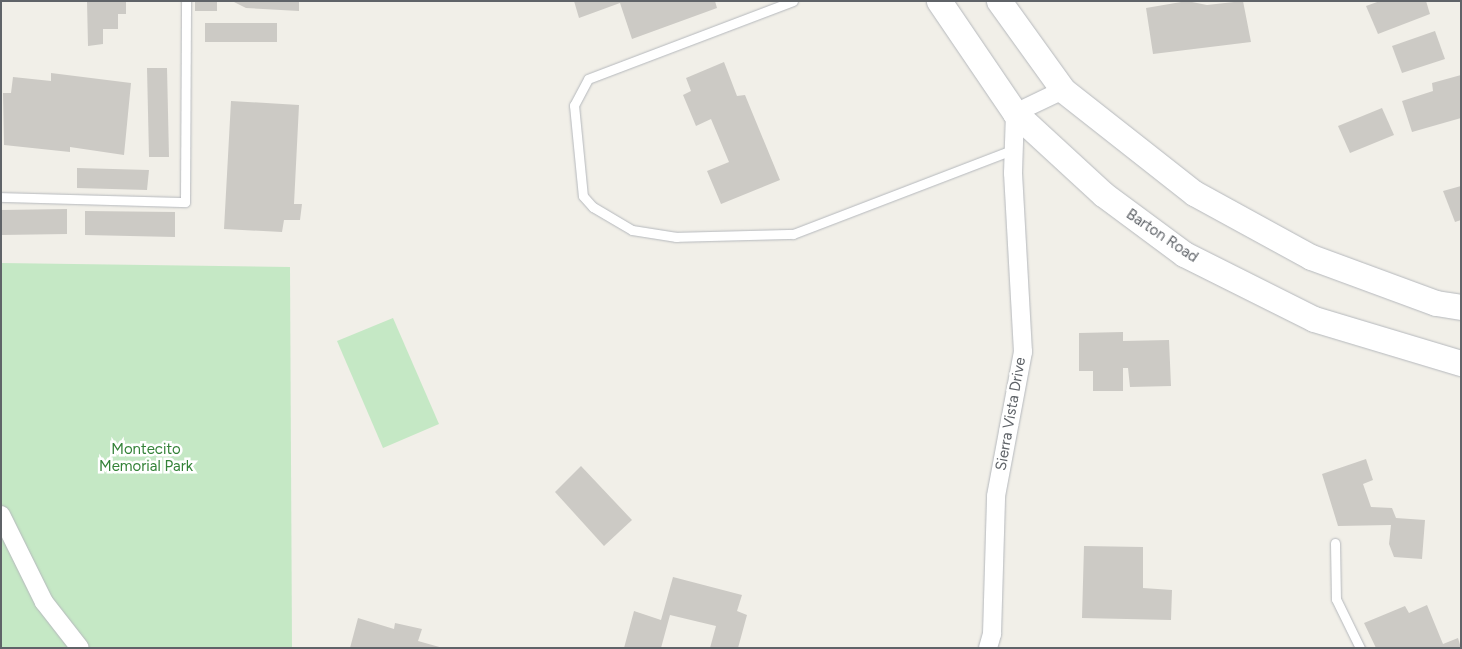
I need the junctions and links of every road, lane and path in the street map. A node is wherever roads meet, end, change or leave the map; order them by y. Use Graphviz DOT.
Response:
graph roads {
  1 [pos="186,1"];
  2 [pos="793,1"];
  3 [pos="939,1"];
  4 [pos="999,1"];
  5 [pos="1062,90"];
  6 [pos="1015,113"];
  7 [pos="1014,149"];
  8 [pos="1,197"];
  9 [pos="1461,307"];
  10 [pos="1461,363"];
  11 [pos="1,515"];
  12 [pos="1335,543"];
  13 [pos="80,648"];
  14 [pos="988,648"];
  15 [pos="1360,648"];
  1 -- 8 [label="lane"];
  2 -- 7 [label="lane"];
  3 -- 6 [label="main road, Barton Road"];
  4 -- 5 [label="main road"];
  5 -- 6 [label="street"];
  5 -- 9 [label="main road"];
  6 -- 7 [label="street, Sierra Vista Drive"];
  6 -- 10 [label="main road, Barton Road"];
  7 -- 14 [label="street, Sierra Vista Drive"];
  11 -- 13 [label="street"];
  12 -- 15 [label="lane"];
}
